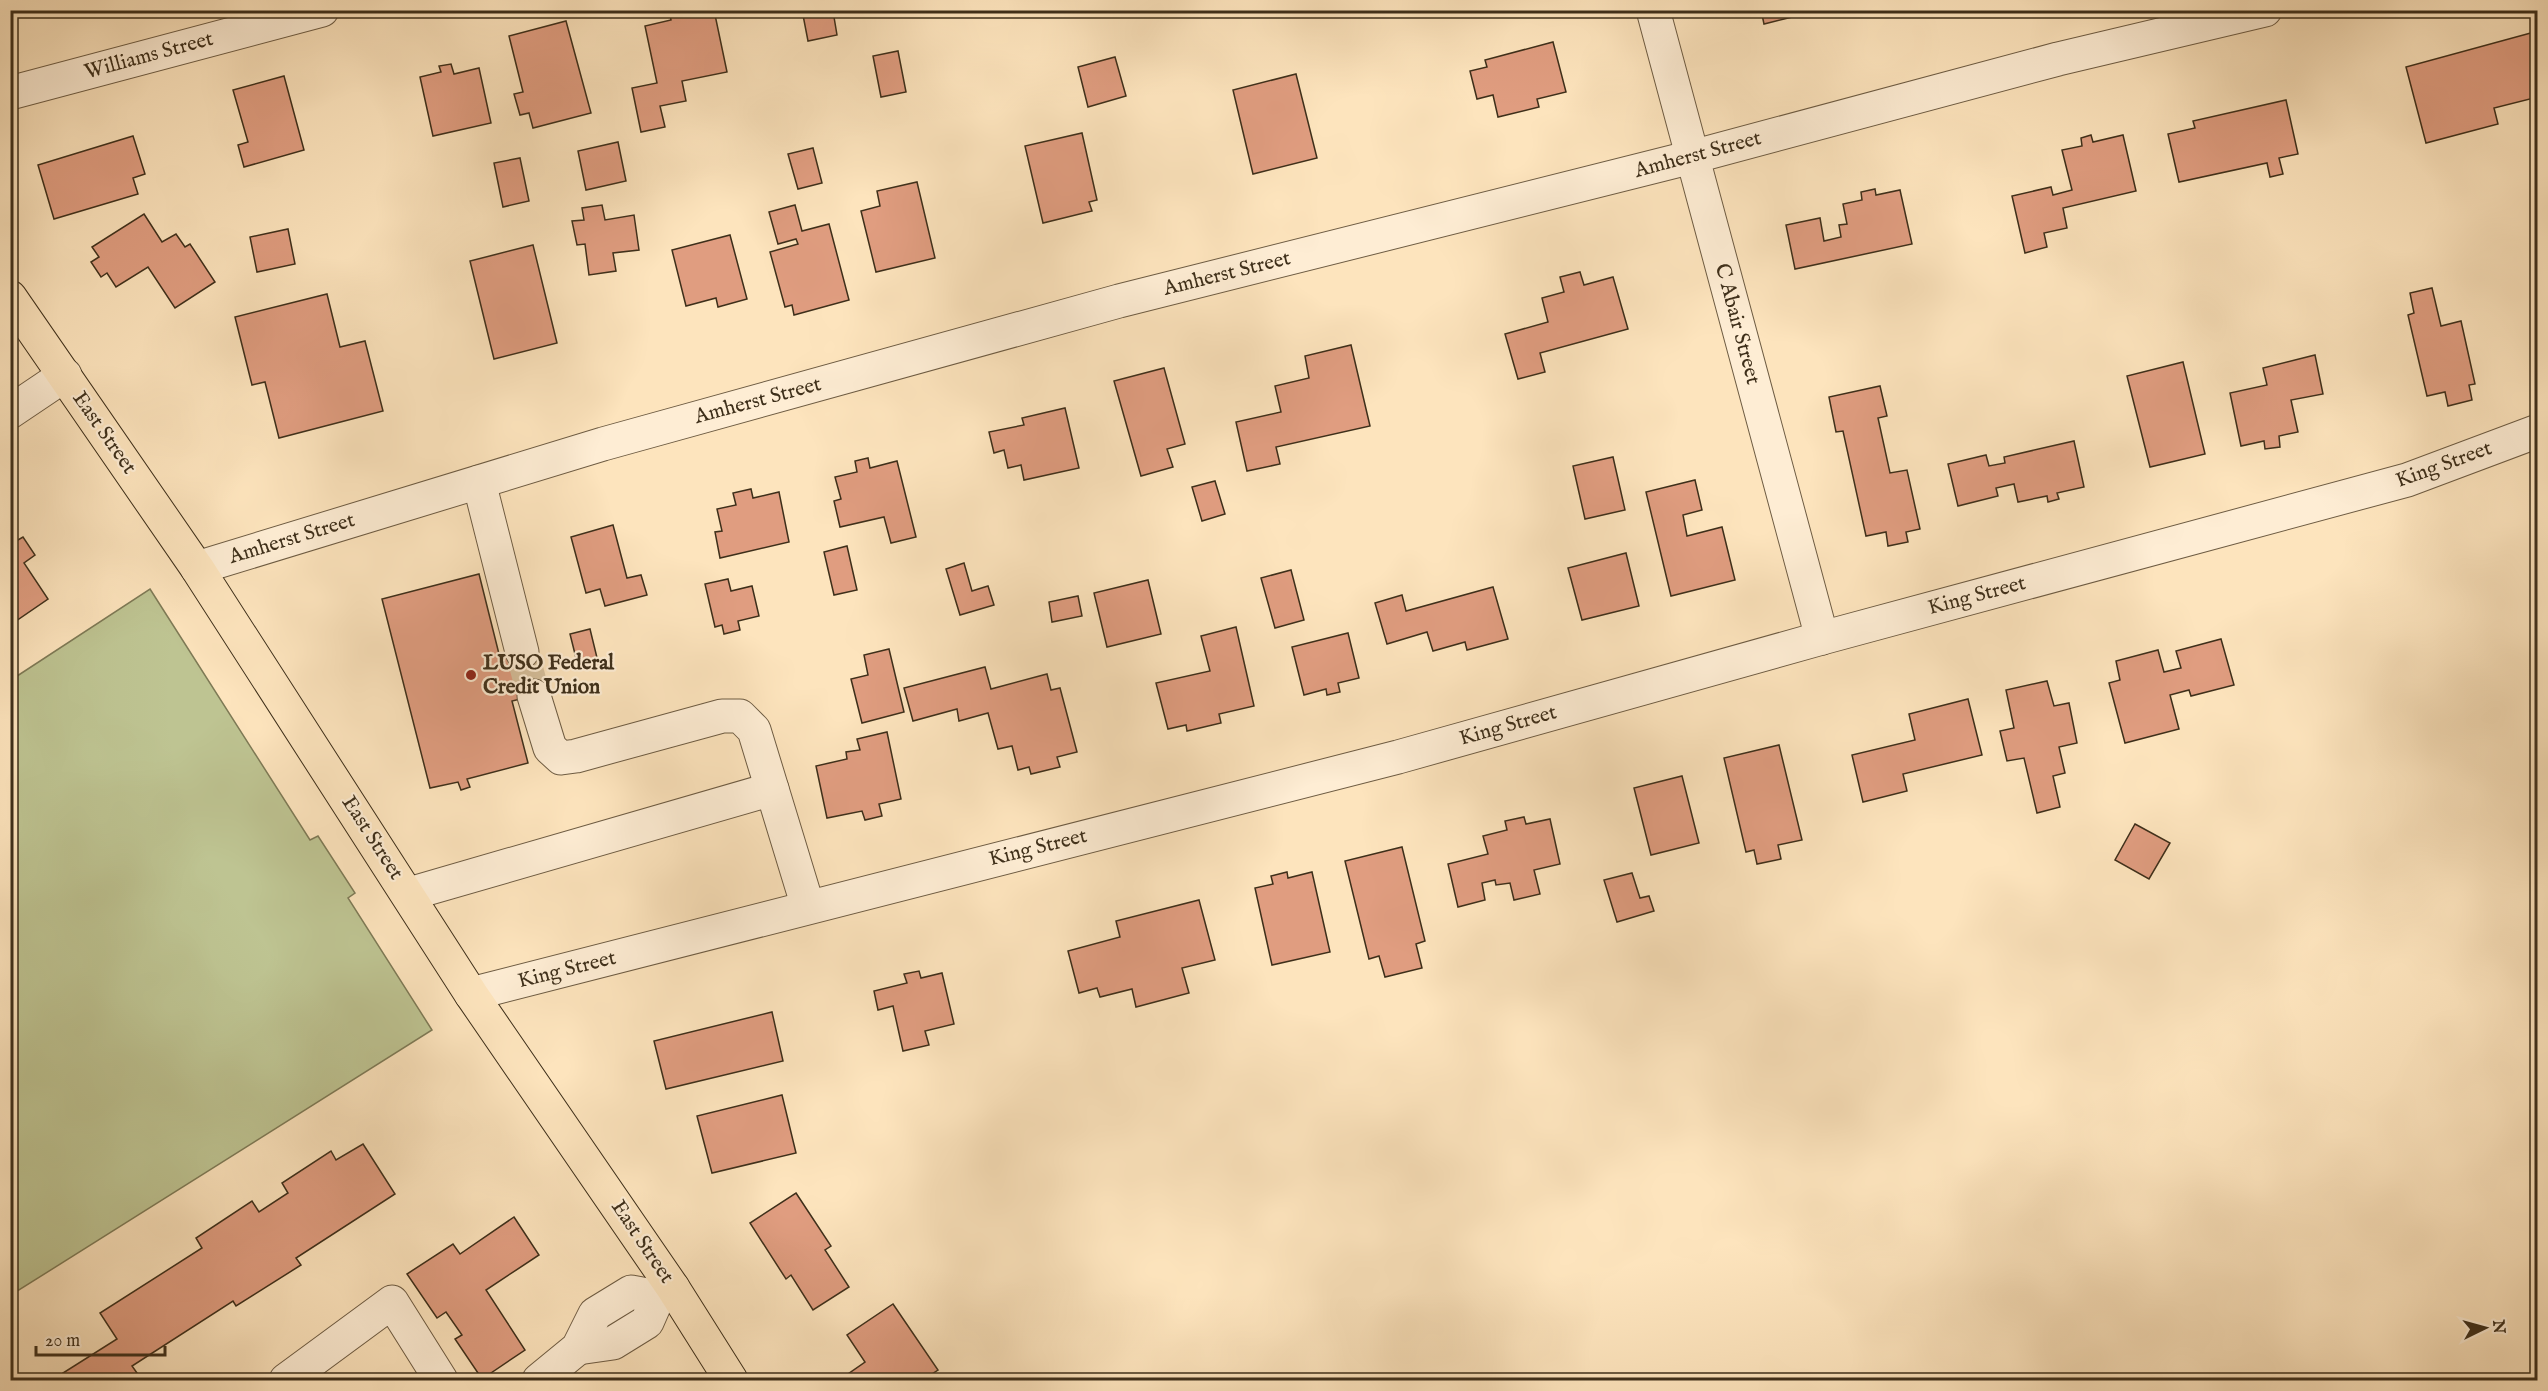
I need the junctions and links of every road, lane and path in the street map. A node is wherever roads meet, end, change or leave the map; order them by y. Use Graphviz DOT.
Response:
graph roads {
  1 [pos="322,10"];
  2 [pos="1653,10"];
  3 [pos="2265,10"];
  4 [pos="10,93"];
  5 [pos="1692,157"];
  6 [pos="10,297"];
  7 [pos="64,375"];
  8 [pos="10,412"];
  9 [pos="2538,431"];
  10 [pos="479,482"];
  11 [pos="197,568"];
  12 [pos="1822,638"];
  13 [pos="522,652"];
  14 [pos="534,696"];
  15 [pos="772,789"];
  16 [pos="409,894"];
  17 [pos="808,907"];
  18 [pos="471,994"];
  19 [pos="665,1293"];
  20 [pos="286,1380"];
  21 [pos="441,1380"];
  22 [pos="539,1380"];
  23 [pos="732,1380"];
  1 -- 4 [label="street, Williams Street"];
  2 -- 5 [label="street, C Abair Street"];
  3 -- 5 [label="street, Amherst Street"];
  5 -- 10 [label="street, Amherst Street"];
  5 -- 12 [label="street, C Abair Street"];
  6 -- 7 [label="main road, East Street"];
  7 -- 8 [label="street"];
  7 -- 11 [label="main road, East Street"];
  9 -- 12 [label="street, King Street"];
  10 -- 11 [label="street, Amherst Street"];
  10 -- 13 [label="street"];
  11 -- 16 [label="main road, East Street"];
  12 -- 17 [label="street, King Street"];
  14 -- 15 [label="street"];
  15 -- 16 [label="street"];
  15 -- 17 [label="street"];
  16 -- 18 [label="main road, East Street"];
  17 -- 18 [label="street, King Street"];
  18 -- 19 [label="main road, East Street"];
  19 -- 22 [label="street"];
  19 -- 23 [label="main road, East Street"];
  20 -- 21 [label="street"];
}
